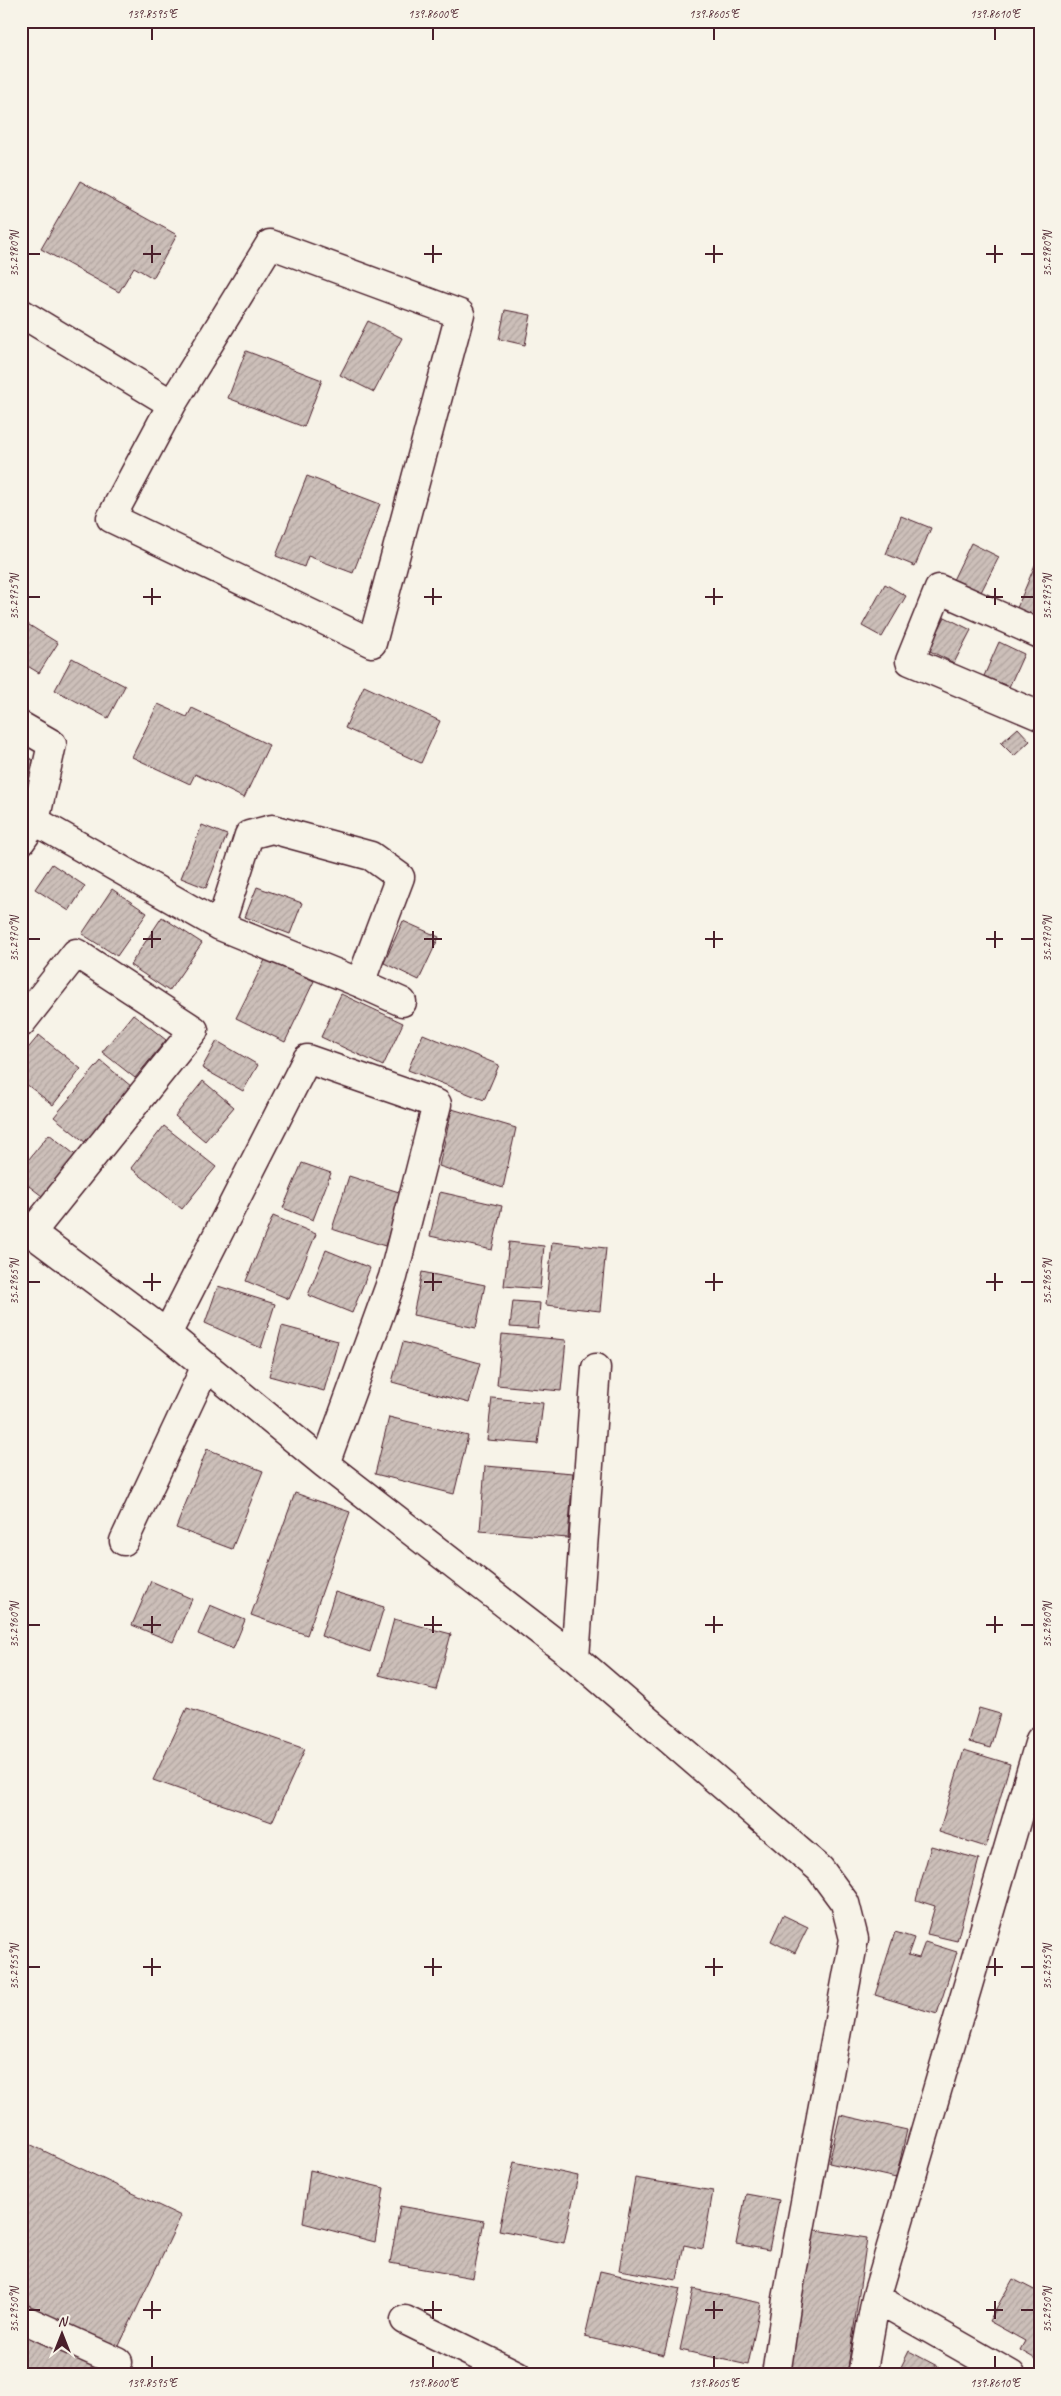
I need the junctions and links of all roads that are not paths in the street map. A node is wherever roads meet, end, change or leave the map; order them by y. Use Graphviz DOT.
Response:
graph roads {
  1 [pos="21,313"];
  2 [pos="172,404"];
  3 [pos="1040,634"];
  4 [pos="1040,716"];
  5 [pos="21,726"];
  6 [pos="28,831"];
  7 [pos="220,926"];
  8 [pos="360,982"];
  9 [pos="402,1002"];
  10 [pos="21,1023"];
  11 [pos="26,1229"];
  12 [pos="167,1334"];
  13 [pos="206,1368"];
  14 [pos="596,1368"];
  15 [pos="324,1464"];
  16 [pos="124,1541"];
  17 [pos="574,1658"];
  18 [pos="1040,1740"];
  19 [pos="876,2298"];
  20 [pos="21,2318"];
  21 [pos="405,2320"];
  22 [pos="118,2362"];
  23 [pos="517,2375"];
  24 [pos="776,2375"];
  25 [pos="862,2375"];
  26 [pos="1010,2375"];
  1 -- 2 [label="street"];
  2 -- 2 [label="street"];
  3 -- 4 [label="street"];
  5 -- 6 [label="street"];
  6 -- 7 [label="street"];
  7 -- 8 [label="street"];
  7 -- 8 [label="street"];
  8 -- 9 [label="street"];
  10 -- 11 [label="street"];
  11 -- 12 [label="street"];
  12 -- 13 [label="street"];
  12 -- 15 [label="street"];
  13 -- 15 [label="street"];
  13 -- 16 [label="street"];
  14 -- 17 [label="street"];
  15 -- 17 [label="street"];
  17 -- 24 [label="street"];
  18 -- 19 [label="street"];
  19 -- 25 [label="street"];
  19 -- 26 [label="street"];
  20 -- 22 [label="street"];
  21 -- 23 [label="street"];
}
